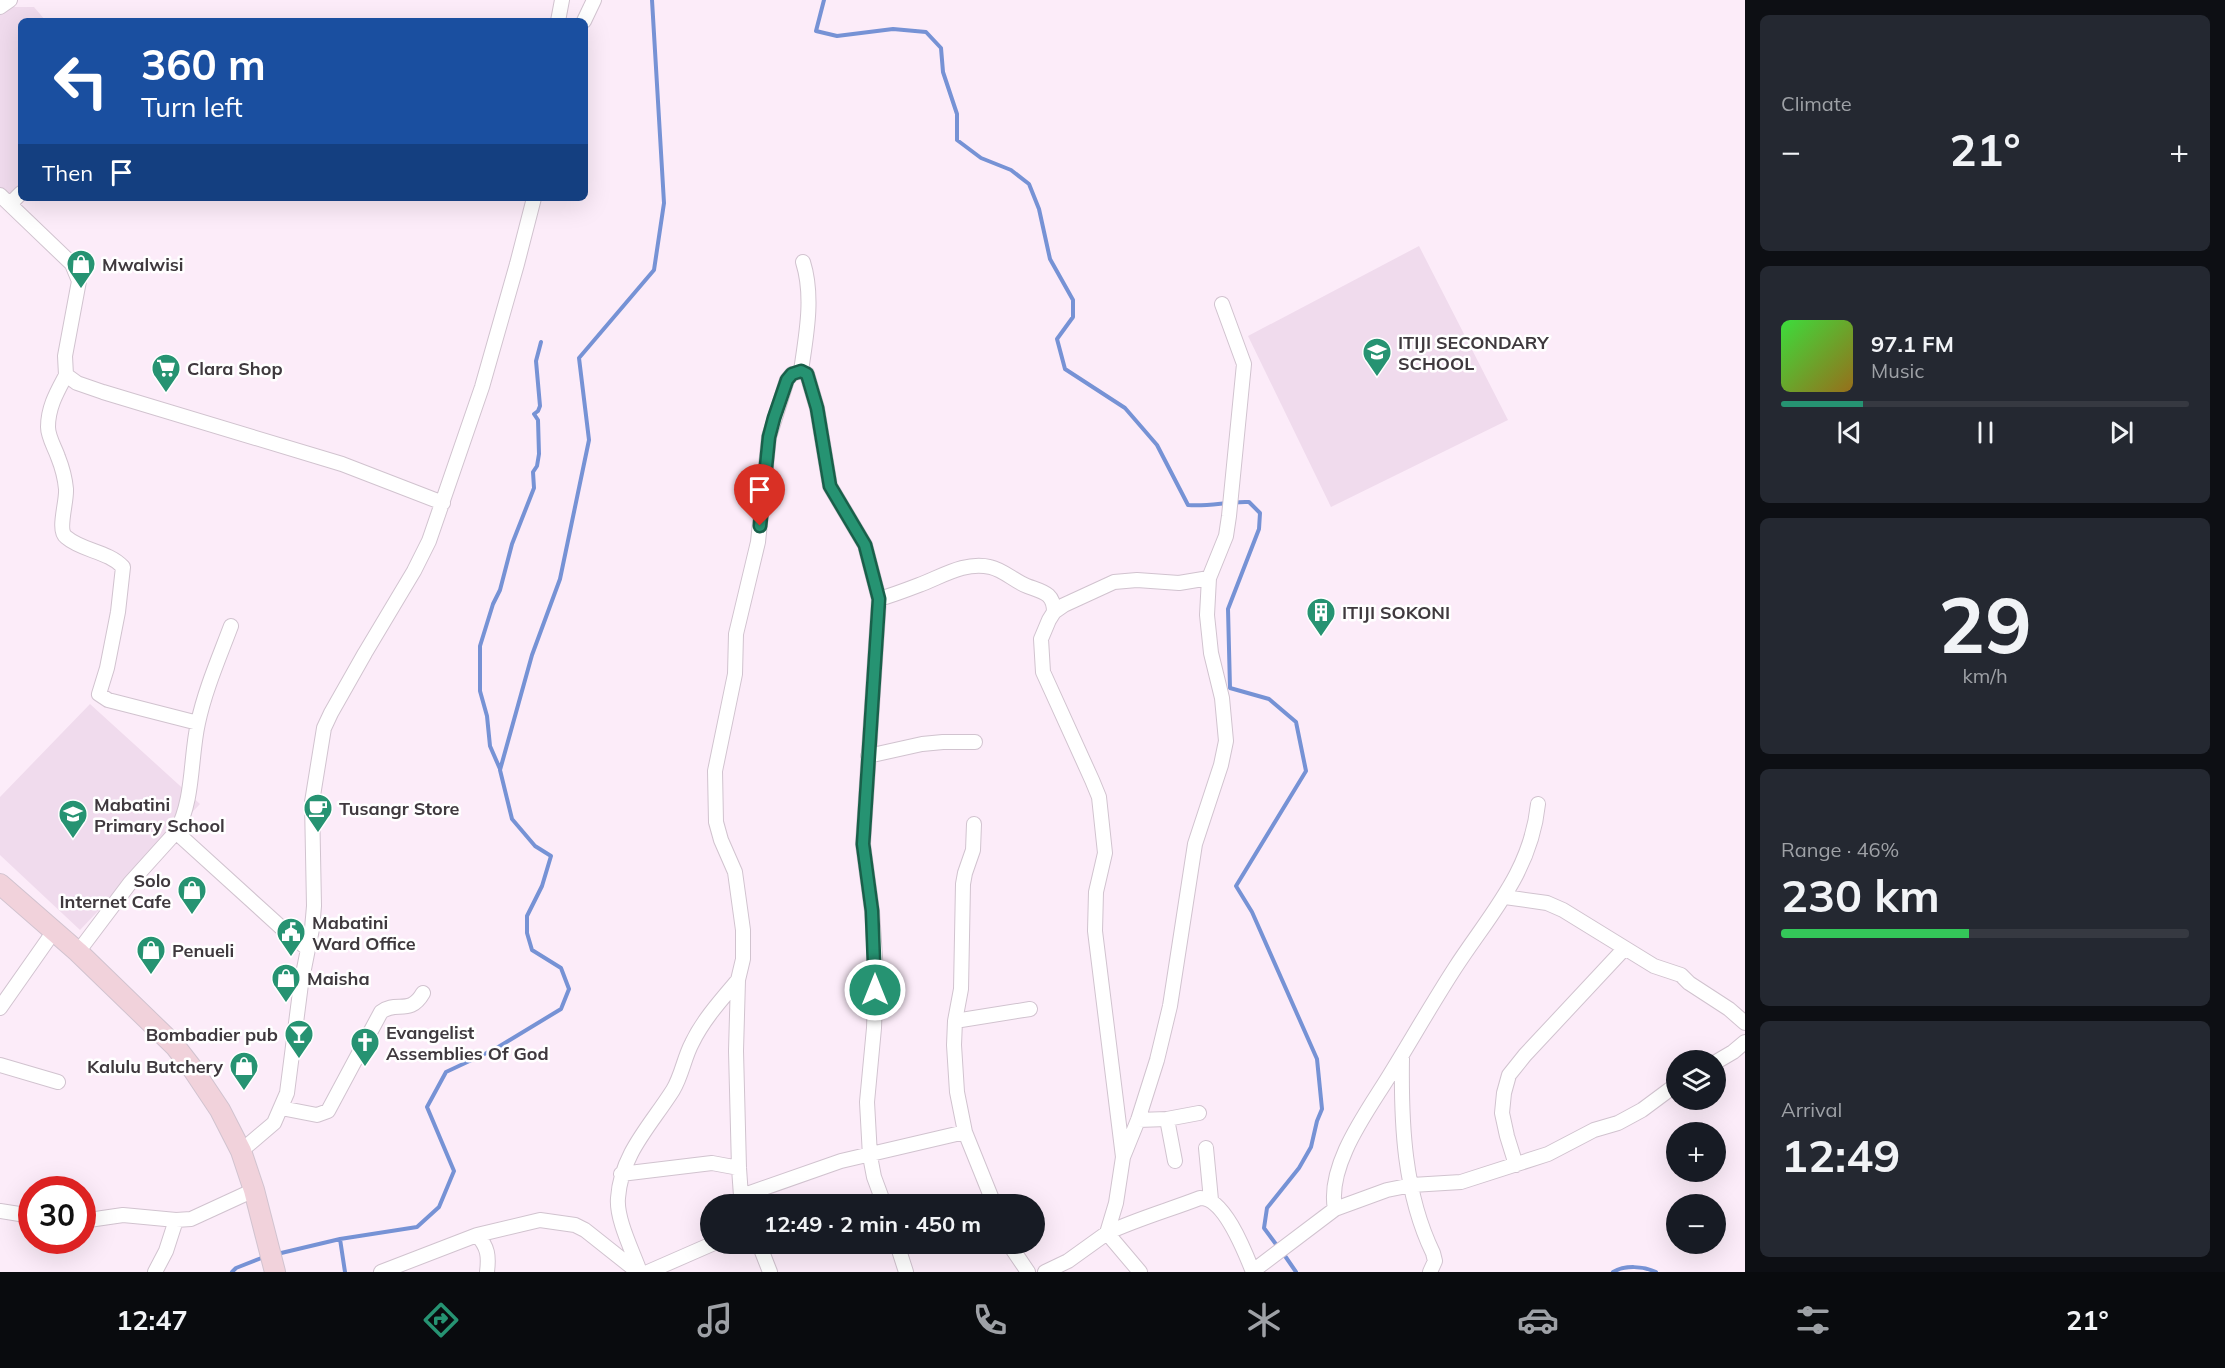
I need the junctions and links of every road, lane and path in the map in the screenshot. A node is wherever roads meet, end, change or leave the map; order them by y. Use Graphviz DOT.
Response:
graph roads {
  1 [pos="10,0"];
  2 [pos="562,0"];
  3 [pos="594,0"];
  4 [pos="0,8"];
  5 [pos="559,18"];
  6 [pos="585,18"];
  7 [pos="5,200"];
  8 [pos="533,201"];
  9 [pos="803,262"];
  10 [pos="1222,304"];
  11 [pos="801,371"];
  12 [pos="66,375"];
  13 [pos="443,503"];
  14 [pos="1209,578"];
  15 [pos="879,599"];
  16 [pos="1054,612"];
  17 [pos="231,626"];
  18 [pos="198,723"];
  19 [pos="975,742"];
  20 [pos="868,756"];
  21 [pos="1538,804"];
  22 [pos="974,824"];
  23 [pos="176,832"];
  24 [pos="0,884"];
  25 [pos="1505,897"];
  26 [pos="54,931"];
  27 [pos="308,949"];
  28 [pos="1624,949"];
  29 [pos="78,952"];
  30 [pos="738,980"];
  31 [pos="423,993"];
  32 [pos="0,1008"];
  33 [pos="1030,1009"];
  34 [pos="955,1021"];
  35 [pos="1745,1023"];
  36 [pos="1745,1042"];
  37 [pos="1402,1056"];
  38 [pos="1726,1056"];
  39 [pos="0,1065"];
  40 [pos="58,1082"];
  41 [pos="1666,1092"];
  42 [pos="281,1108"];
  43 [pos="1199,1113"];
  44 [pos="1167,1119"];
  45 [pos="1138,1120"];
  46 [pos="966,1132"];
  47 [pos="1206,1148"];
  48 [pos="241,1151"];
  49 [pos="870,1156"];
  50 [pos="1123,1157"];
  51 [pos="1175,1161"];
  52 [pos="1516,1165"];
  53 [pos="739,1168"];
  54 [pos="621,1174"];
  55 [pos="1412,1185"];
  56 [pos="254,1190"];
  57 [pos="741,1194"];
  58 [pos="757,1194"];
  59 [pos="880,1194"];
  60 [pos="990,1194"];
  61 [pos="1211,1200"];
  62 [pos="1335,1209"];
  63 [pos="0,1213"];
  64 [pos="18,1215"];
  65 [pos="96,1219"];
  66 [pos="176,1220"];
  67 [pos="1107,1233"];
  68 [pos="477,1235"];
  69 [pos="700,1249"];
  70 [pos="763,1254"];
  71 [pos="900,1254"];
  72 [pos="1016,1254"];
  73 [pos="1253,1271"];
  74 [pos="155,1272"];
  75 [pos="274,1272"];
  76 [pos="381,1272"];
  77 [pos="487,1272"];
  78 [pos="639,1272"];
  79 [pos="648,1272"];
  80 [pos="770,1272"];
  81 [pos="906,1272"];
  82 [pos="1028,1272"];
  83 [pos="1046,1272"];
  84 [pos="1140,1272"];
  85 [pos="1430,1272"];
  1 -- 4 [label="street"];
  2 -- 5 [label="street"];
  3 -- 6 [label="street"];
  7 -- 12 [label="street"];
  8 -- 13 [label="street"];
  9 -- 11 [label="street"];
  10 -- 14 [label="street"];
  11 -- 15 [label="street"];
  11 -- 30 [label="street"];
  12 -- 13 [label="street"];
  12 -- 18 [label="street"];
  13 -- 27 [label="street"];
  14 -- 16 [label="street"];
  14 -- 45 [label="street"];
  15 -- 16 [label="street"];
  15 -- 20 [label="street"];
  16 -- 50 [label="street"];
  17 -- 18 [label="street"];
  18 -- 23 [label="street"];
  19 -- 20 [label="street"];
  20 -- 49 [label="street"];
  21 -- 25 [label="street"];
  22 -- 34 [label="street"];
  23 -- 27 [label="street"];
  23 -- 29 [label="street"];
  24 -- 26 [label="main road"];
  25 -- 28 [label="street"];
  25 -- 37 [label="street"];
  26 -- 29 [label="main road"];
  26 -- 32 [label="street"];
  27 -- 42 [label="street"];
  28 -- 35 [label="street"];
  28 -- 52 [label="street"];
  29 -- 48 [label="main road"];
  30 -- 53 [label="street"];
  30 -- 54 [label="street"];
  31 -- 42 [label="street"];
  33 -- 34 [label="street"];
  34 -- 46 [label="street"];
  36 -- 38 [label="street"];
  37 -- 55 [label="street"];
  37 -- 62 [label="street"];
  39 -- 40 [label="street"];
  41 -- 52 [label="street"];
  42 -- 48 [label="street"];
  43 -- 44 [label="street"];
  44 -- 45 [label="street"];
  44 -- 51 [label="street"];
  45 -- 50 [label="street"];
  46 -- 49 [label="street"];
  46 -- 60 [label="street"];
  47 -- 61 [label="street"];
  48 -- 56 [label="main road"];
  49 -- 58 [label="street"];
  49 -- 59 [label="street"];
  50 -- 67 [label="street"];
  52 -- 55 [label="street"];
  53 -- 54 [label="street"];
  53 -- 57 [label="street"];
  54 -- 78 [label="street"];
  55 -- 62 [label="street"];
  55 -- 85 [label="street"];
  56 -- 66 [label="street"];
  56 -- 75 [label="main road"];
  61 -- 67 [label="street"];
  61 -- 73 [label="street"];
  62 -- 73 [label="street"];
  63 -- 64 [label="street"];
  65 -- 66 [label="street"];
  66 -- 74 [label="street"];
  67 -- 83 [label="street"];
  67 -- 84 [label="street"];
  68 -- 76 [label="street"];
  68 -- 77 [label="street"];
  68 -- 78 [label="street"];
  69 -- 79 [label="street"];
  70 -- 80 [label="street"];
  71 -- 81 [label="street"];
  72 -- 82 [label="street"];
}
